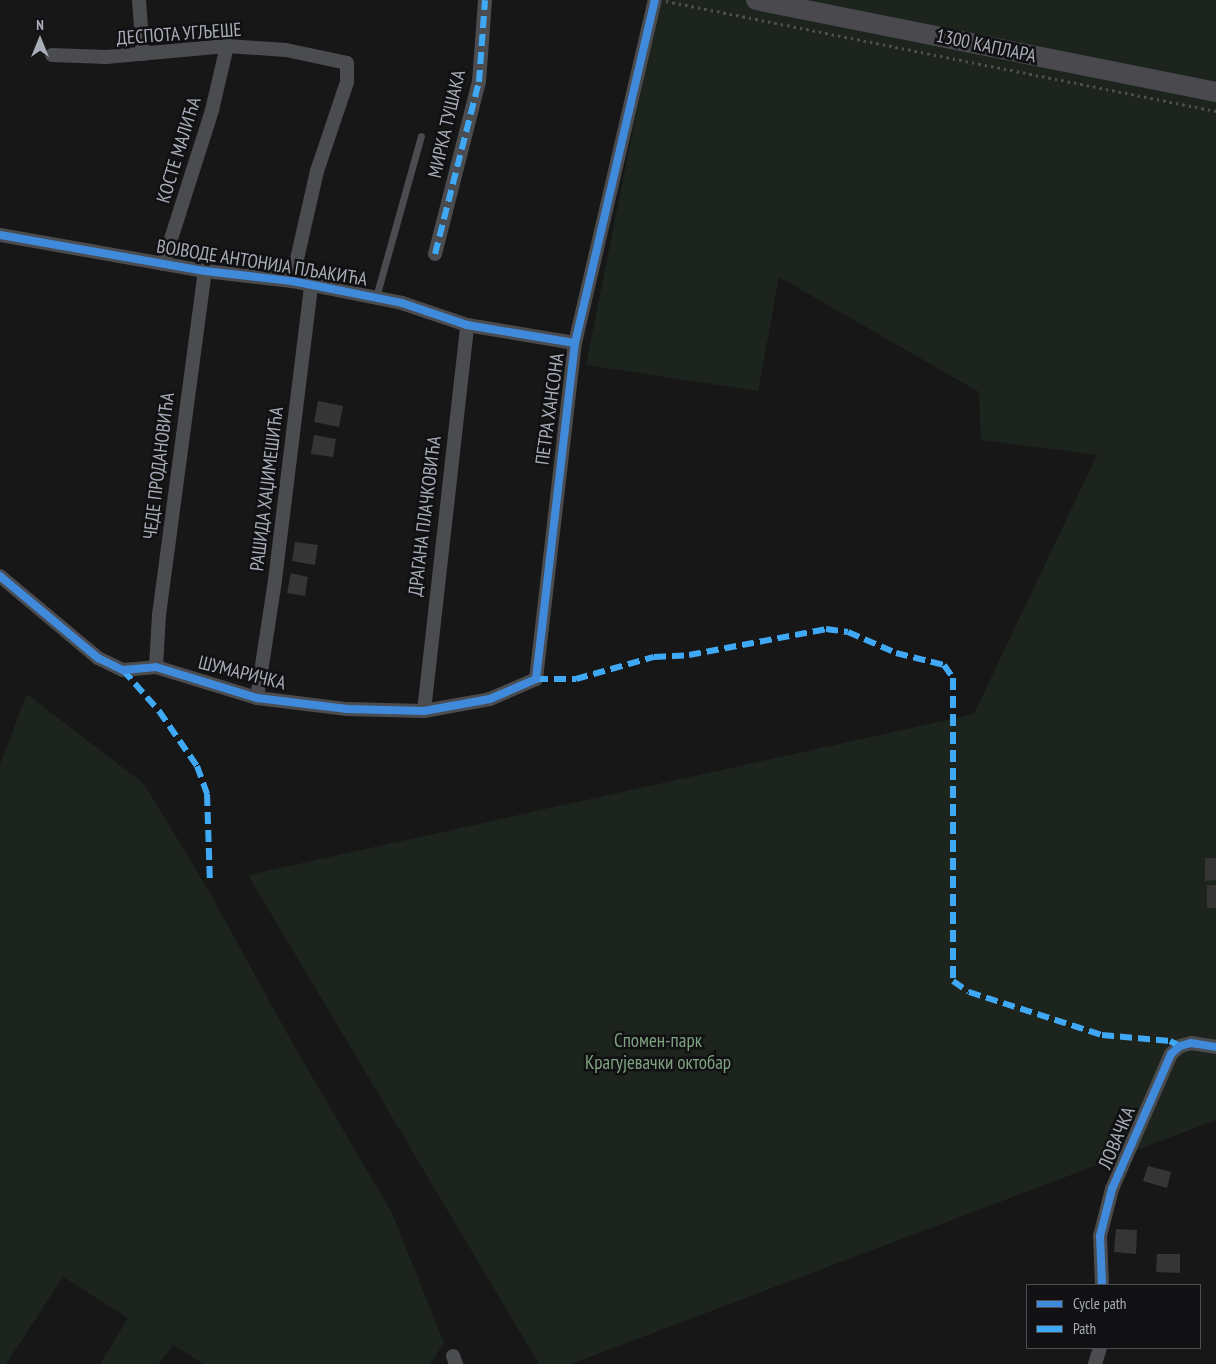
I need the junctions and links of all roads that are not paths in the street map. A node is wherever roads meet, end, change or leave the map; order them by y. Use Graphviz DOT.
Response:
graph roads {
  1 [pos="140,0"];
  2 [pos="486,0"];
  3 [pos="657,0"];
  4 [pos="756,0"];
  5 [pos="227,46"];
  6 [pos="143,54"];
  7 [pos="52,55"];
  8 [pos="1216,92"];
  9 [pos="421,136"];
  10 [pos="0,235"];
  11 [pos="435,254"];
  12 [pos="163,264"];
  13 [pos="206,271"];
  14 [pos="292,281"];
  15 [pos="311,285"];
  16 [pos="376,298"];
  17 [pos="466,326"];
  18 [pos="576,343"];
  19 [pos="0,576"];
  20 [pos="156,667"];
  21 [pos="536,679"];
  22 [pos="257,698"];
  23 [pos="424,711"];
  24 [pos="1216,1047"];
  25 [pos="1102,1284"];
  26 [pos="1100,1349"];
  27 [pos="1095,1364"];
  1 -- 6 [label="street"];
  2 -- 11 [label="street, МИРКА ТУШАКА"];
  3 -- 18 [label="street, ПЕТРА ХАНСОНА"];
  4 -- 8 [label="main road, 1300 КАПЛАРА"];
  5 -- 6 [label="street, ДЕСПОТА УГЉЕШЕ"];
  5 -- 12 [label="street, КОСТЕ МАЛИЋА"];
  5 -- 14 [label="street, ДЕСПОТА УГЉЕШЕ"];
  6 -- 7 [label="street, ДЕСПОТА УГЉЕШЕ"];
  9 -- 16 [label="lane"];
  10 -- 12 [label="street, ВОЈВОДЕ АНТОНИЈА ПЉАКИЋА"];
  12 -- 13 [label="street, ВОЈВОДЕ АНТОНИЈА ПЉАКИЋА"];
  13 -- 14 [label="street, ВОЈВОДЕ АНТОНИЈА ПЉАКИЋА"];
  13 -- 20 [label="street, ЧЕДЕ ПРОДАНОВИЋА"];
  14 -- 15 [label="street, ВОЈВОДЕ АНТОНИЈА ПЉАКИЋА"];
  15 -- 16 [label="street, ВОЈВОДЕ АНТОНИЈА ПЉАКИЋА"];
  15 -- 22 [label="street, РАШИДА ХАЏИМЕШИЋА"];
  16 -- 17 [label="street, ВОЈВОДЕ АНТОНИЈА ПЉАКИЋА"];
  17 -- 18 [label="street, ВОЈВОДЕ АНТОНИЈА ПЉАКИЋА"];
  17 -- 23 [label="street, ДРАГАНА ПЛАЧКОВИЋА"];
  18 -- 21 [label="street, ПЕТРА ХАНСОНА"];
  19 -- 20 [label="street, ШУМАРИЧКА"];
  20 -- 22 [label="street, ШУМАРИЧКА"];
  21 -- 23 [label="street, ШУМАРИЧКА"];
  22 -- 23 [label="street, ШУМАРИЧКА"];
  24 -- 25 [label="street, ЛОВАЧКА"];
  26 -- 27 [label="street"];
}
